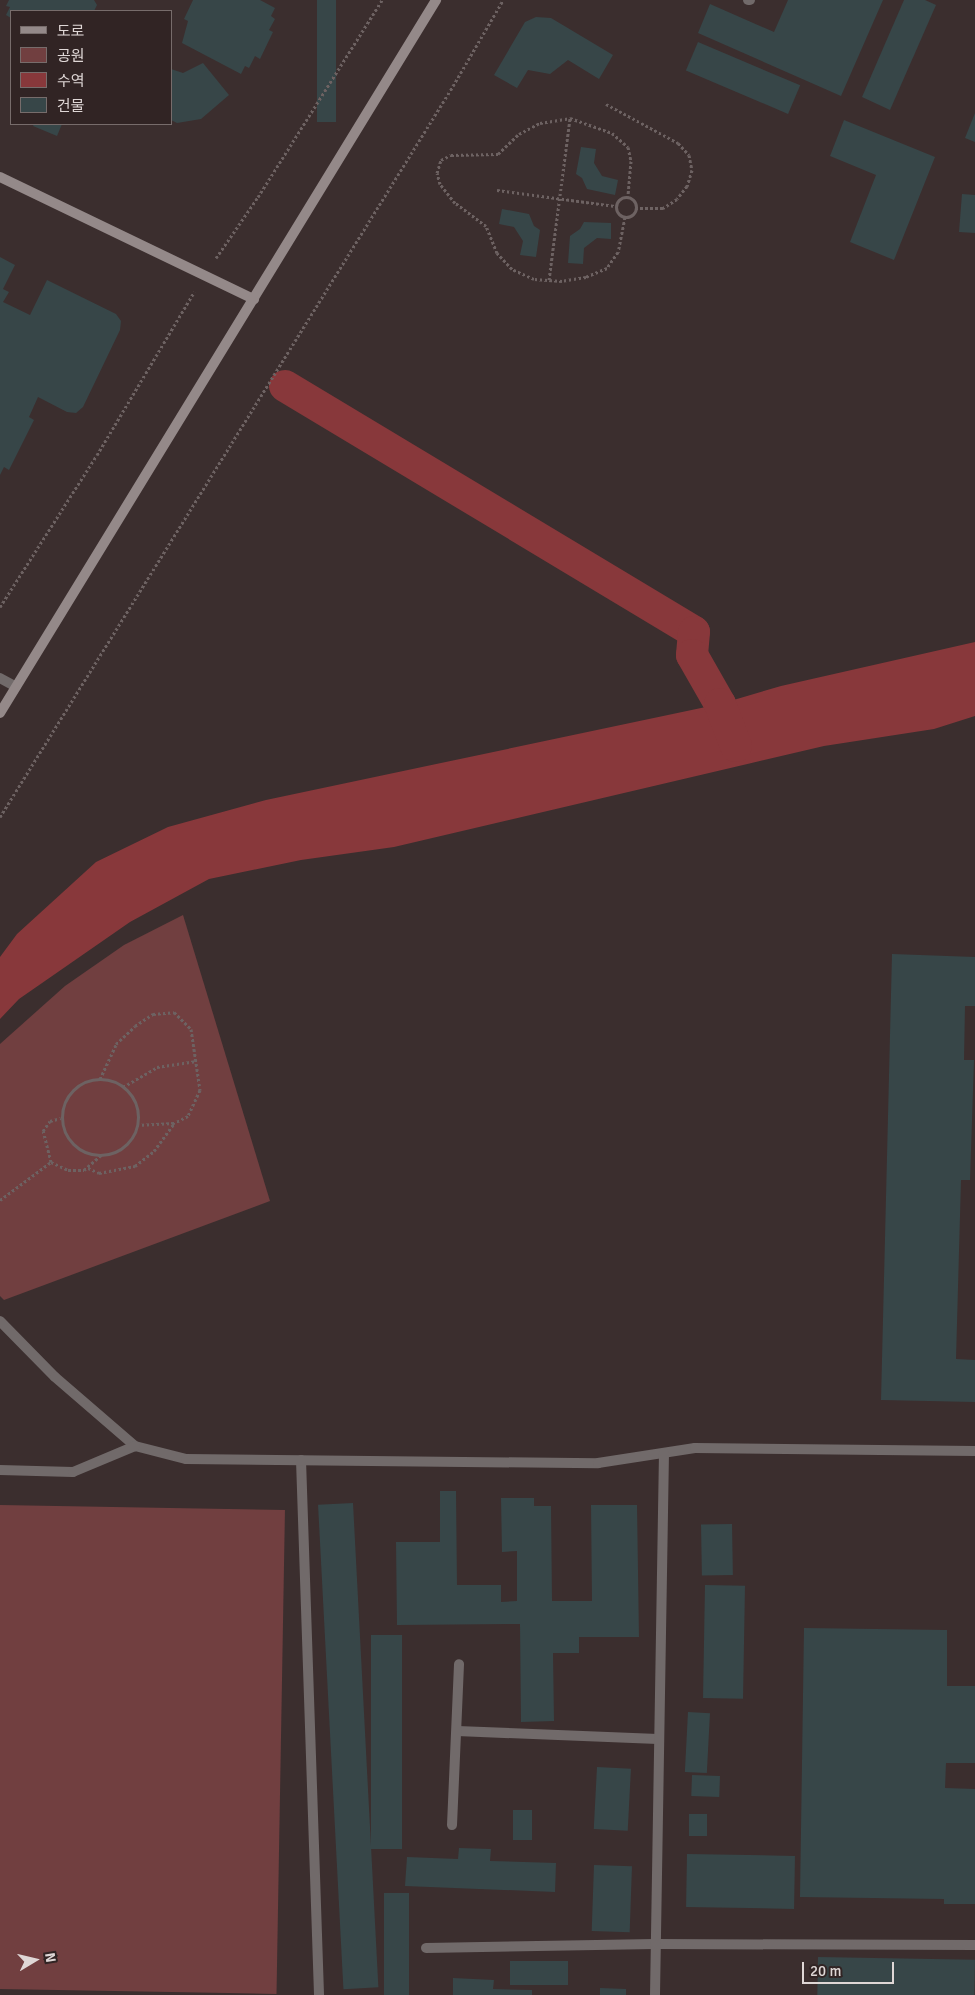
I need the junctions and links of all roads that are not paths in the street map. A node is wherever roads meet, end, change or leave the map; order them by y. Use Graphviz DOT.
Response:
graph roads {
  1 [pos="436,0"];
  2 [pos="0,177"];
  3 [pos="254,299"];
  4 [pos="0,678"];
  5 [pos="16,687"];
  6 [pos="0,713"];
  7 [pos="0,1321"];
  8 [pos="135,1446"];
  9 [pos="975,1451"];
  10 [pos="664,1453"];
  11 [pos="302,1460"];
  12 [pos="0,1470"];
  13 [pos="459,1664"];
  14 [pos="457,1731"];
  15 [pos="658,1739"];
  16 [pos="452,1825"];
  17 [pos="655,1944"];
  18 [pos="975,1945"];
  19 [pos="426,1948"];
  20 [pos="319,1995"];
  21 [pos="655,1995"];
  1 -- 3 [label="main road"];
  2 -- 3 [label="main road"];
  3 -- 5 [label="main road"];
  4 -- 5 [label="street"];
  5 -- 6 [label="main road"];
  7 -- 8 [label="street"];
  8 -- 11 [label="street"];
  8 -- 12 [label="street"];
  9 -- 10 [label="street"];
  10 -- 11 [label="street"];
  10 -- 15 [label="street"];
  11 -- 20 [label="street"];
  13 -- 14 [label="street"];
  14 -- 15 [label="street"];
  14 -- 16 [label="street"];
  15 -- 17 [label="street"];
  17 -- 18 [label="street"];
  17 -- 19 [label="street"];
  17 -- 21 [label="street"];
}
